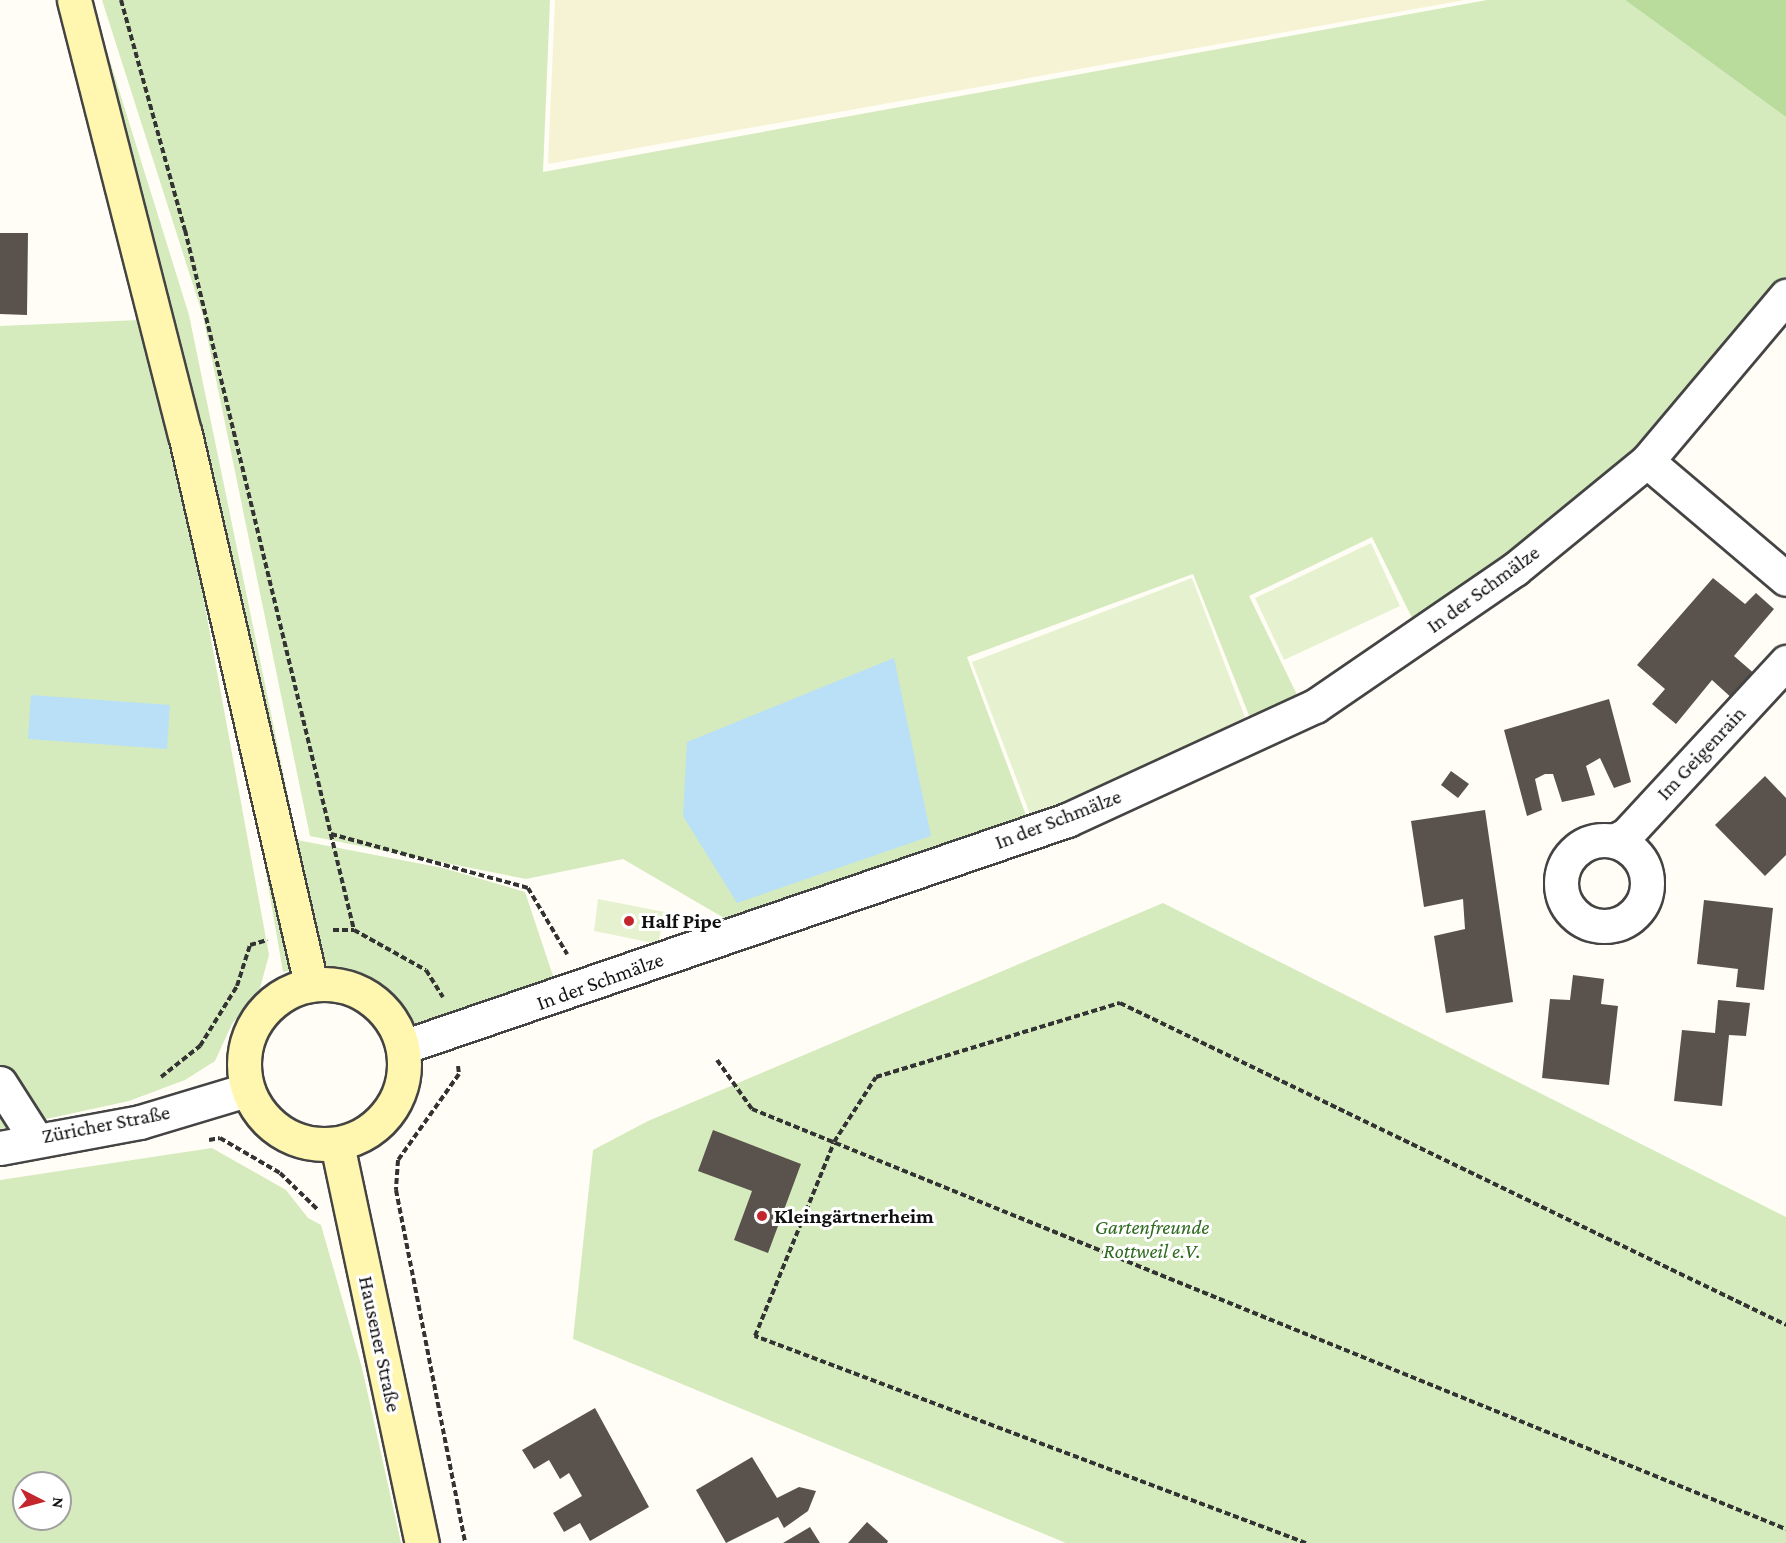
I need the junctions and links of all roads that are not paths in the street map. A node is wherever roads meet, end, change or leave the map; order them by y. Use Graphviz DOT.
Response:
graph roads {
  1 [pos="75,0"];
  2 [pos="1786,296"];
  3 [pos="1647,461"];
  4 [pos="1786,579"];
  5 [pos="1786,662"];
  6 [pos="1614,841"];
  7 [pos="311,984"];
  8 [pos="403,1047"];
  9 [pos="0,1083"];
  10 [pos="247,1090"];
  11 [pos="35,1138"];
  12 [pos="337,1144"];
  13 [pos="0,1148"];
  14 [pos="422,1543"];
  1 -- 7 [label="main road"];
  2 -- 3 [label="street, In der Schmälze"];
  3 -- 4 [label="street"];
  3 -- 8 [label="street, In der Schmälze"];
  5 -- 6 [label="street, Im Geigenrain"];
  7 -- 8 [label="main road"];
  7 -- 10 [label="main road"];
  8 -- 12 [label="main road"];
  9 -- 11 [label="street"];
  10 -- 11 [label="street, Züricher Straße"];
  10 -- 12 [label="main road"];
  11 -- 13 [label="street, Züricher Straße"];
  12 -- 14 [label="main road, Hausener Straße"];
}
